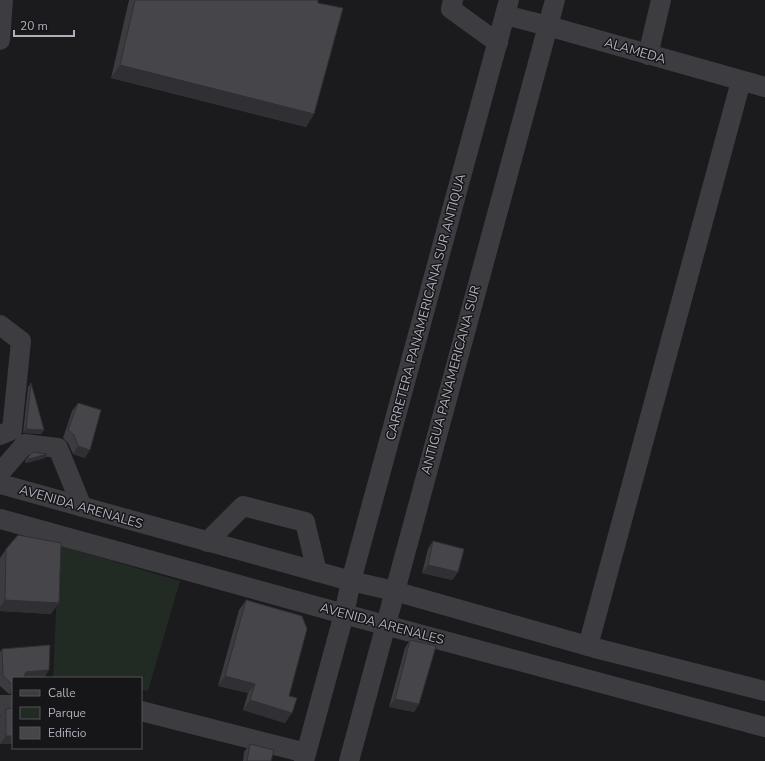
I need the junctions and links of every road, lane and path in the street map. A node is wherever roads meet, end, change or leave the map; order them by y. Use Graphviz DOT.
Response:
graph roads {
  1 [pos="3,0"];
  2 [pos="453,0"];
  3 [pos="555,0"];
  4 [pos="661,0"];
  5 [pos="507,8"];
  6 [pos="548,26"];
  7 [pos="0,40"];
  8 [pos="498,43"];
  9 [pos="648,55"];
  10 [pos="741,81"];
  11 [pos="765,87"];
  12 [pos="0,325"];
  13 [pos="12,437"];
  14 [pos="0,473"];
  15 [pos="0,484"];
  16 [pos="82,507"];
  17 [pos="0,519"];
  18 [pos="207,542"];
  19 [pos="317,572"];
  20 [pos="351,581"];
  21 [pos="394,591"];
  22 [pos="344,614"];
  23 [pos="385,625"];
  24 [pos="588,646"];
  25 [pos="765,691"];
  26 [pos="0,705"];
  27 [pos="12,705"];
  28 [pos="142,711"];
  29 [pos="765,727"];
  30 [pos="305,757"];
  31 [pos="349,761"];
  1 -- 7 [label="street"];
  2 -- 8 [label="street"];
  3 -- 6 [label="street, ANTIGUA PANAMERICANA SUR"];
  4 -- 9 [label="street"];
  5 -- 6 [label="street, ALAMEDA"];
  5 -- 8 [label="street, CARRETERA PANAMERICANA SUR ANTIQUA"];
  6 -- 9 [label="street, ALAMEDA"];
  6 -- 21 [label="street, ANTIGUA PANAMERICANA SUR"];
  8 -- 20 [label="street, CARRETERA PANAMERICANA SUR ANTIQUA"];
  9 -- 10 [label="street, ALAMEDA"];
  10 -- 11 [label="street, ALAMEDA"];
  10 -- 24 [label="street"];
  12 -- 13 [label="street"];
  13 -- 14 [label="street"];
  13 -- 16 [label="street"];
  15 -- 16 [label="street, AVENIDA ARENALES"];
  16 -- 18 [label="street, AVENIDA ARENALES"];
  17 -- 22 [label="street, AVENIDA ARENALES"];
  18 -- 19 [label="street, AVENIDA ARENALES"];
  18 -- 19 [label="street"];
  19 -- 20 [label="street, AVENIDA ARENALES"];
  20 -- 21 [label="street, AVENIDA ARENALES"];
  20 -- 22 [label="street, CARRETERA PANAMERICANA SUR ANTIQUA"];
  21 -- 23 [label="street, ANTIGUA PANAMERICANA SUR"];
  21 -- 24 [label="street, AVENIDA ARENALES"];
  22 -- 23 [label="street, AVENIDA ARENALES"];
  22 -- 30 [label="street, CARRETERA PANAMERICANA SUR ANTIQUA"];
  23 -- 29 [label="street, AVENIDA ARENALES"];
  23 -- 31 [label="street, ANTIGUA PANAMERICANA SUR"];
  24 -- 25 [label="street, AVENIDA ARENALES"];
  26 -- 27 [label="street"];
  28 -- 30 [label="street"];
}
